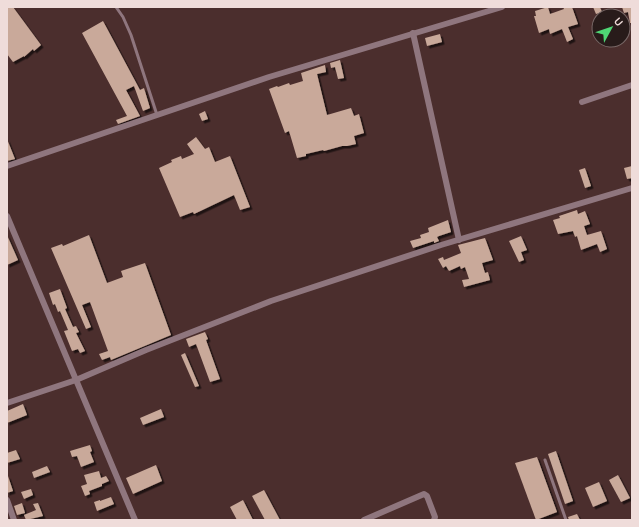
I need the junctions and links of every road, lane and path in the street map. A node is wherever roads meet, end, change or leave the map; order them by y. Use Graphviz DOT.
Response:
graph roads {
  1 [pos="116,7"];
  2 [pos="502,7"];
  3 [pos="413,33"];
  4 [pos="632,86"];
  5 [pos="582,102"];
  6 [pos="157,115"];
  7 [pos="7,166"];
  8 [pos="632,188"];
  9 [pos="7,216"];
  10 [pos="459,240"];
  11 [pos="76,380"];
  12 [pos="7,403"];
  13 [pos="545,460"];
  14 [pos="7,500"];
  15 [pos="14,520"];
  16 [pos="135,520"];
  17 [pos="364,520"];
  18 [pos="434,520"];
  19 [pos="566,520"];
  1 -- 6 [label="lane"];
  2 -- 3 [label="street"];
  3 -- 6 [label="street"];
  3 -- 10 [label="street"];
  4 -- 5 [label="street"];
  6 -- 7 [label="street"];
  8 -- 10 [label="street"];
  9 -- 11 [label="street"];
  10 -- 11 [label="street"];
  11 -- 12 [label="street"];
  11 -- 16 [label="street"];
  13 -- 19 [label="lane"];
  14 -- 15 [label="street"];
  17 -- 18 [label="street"];
}
